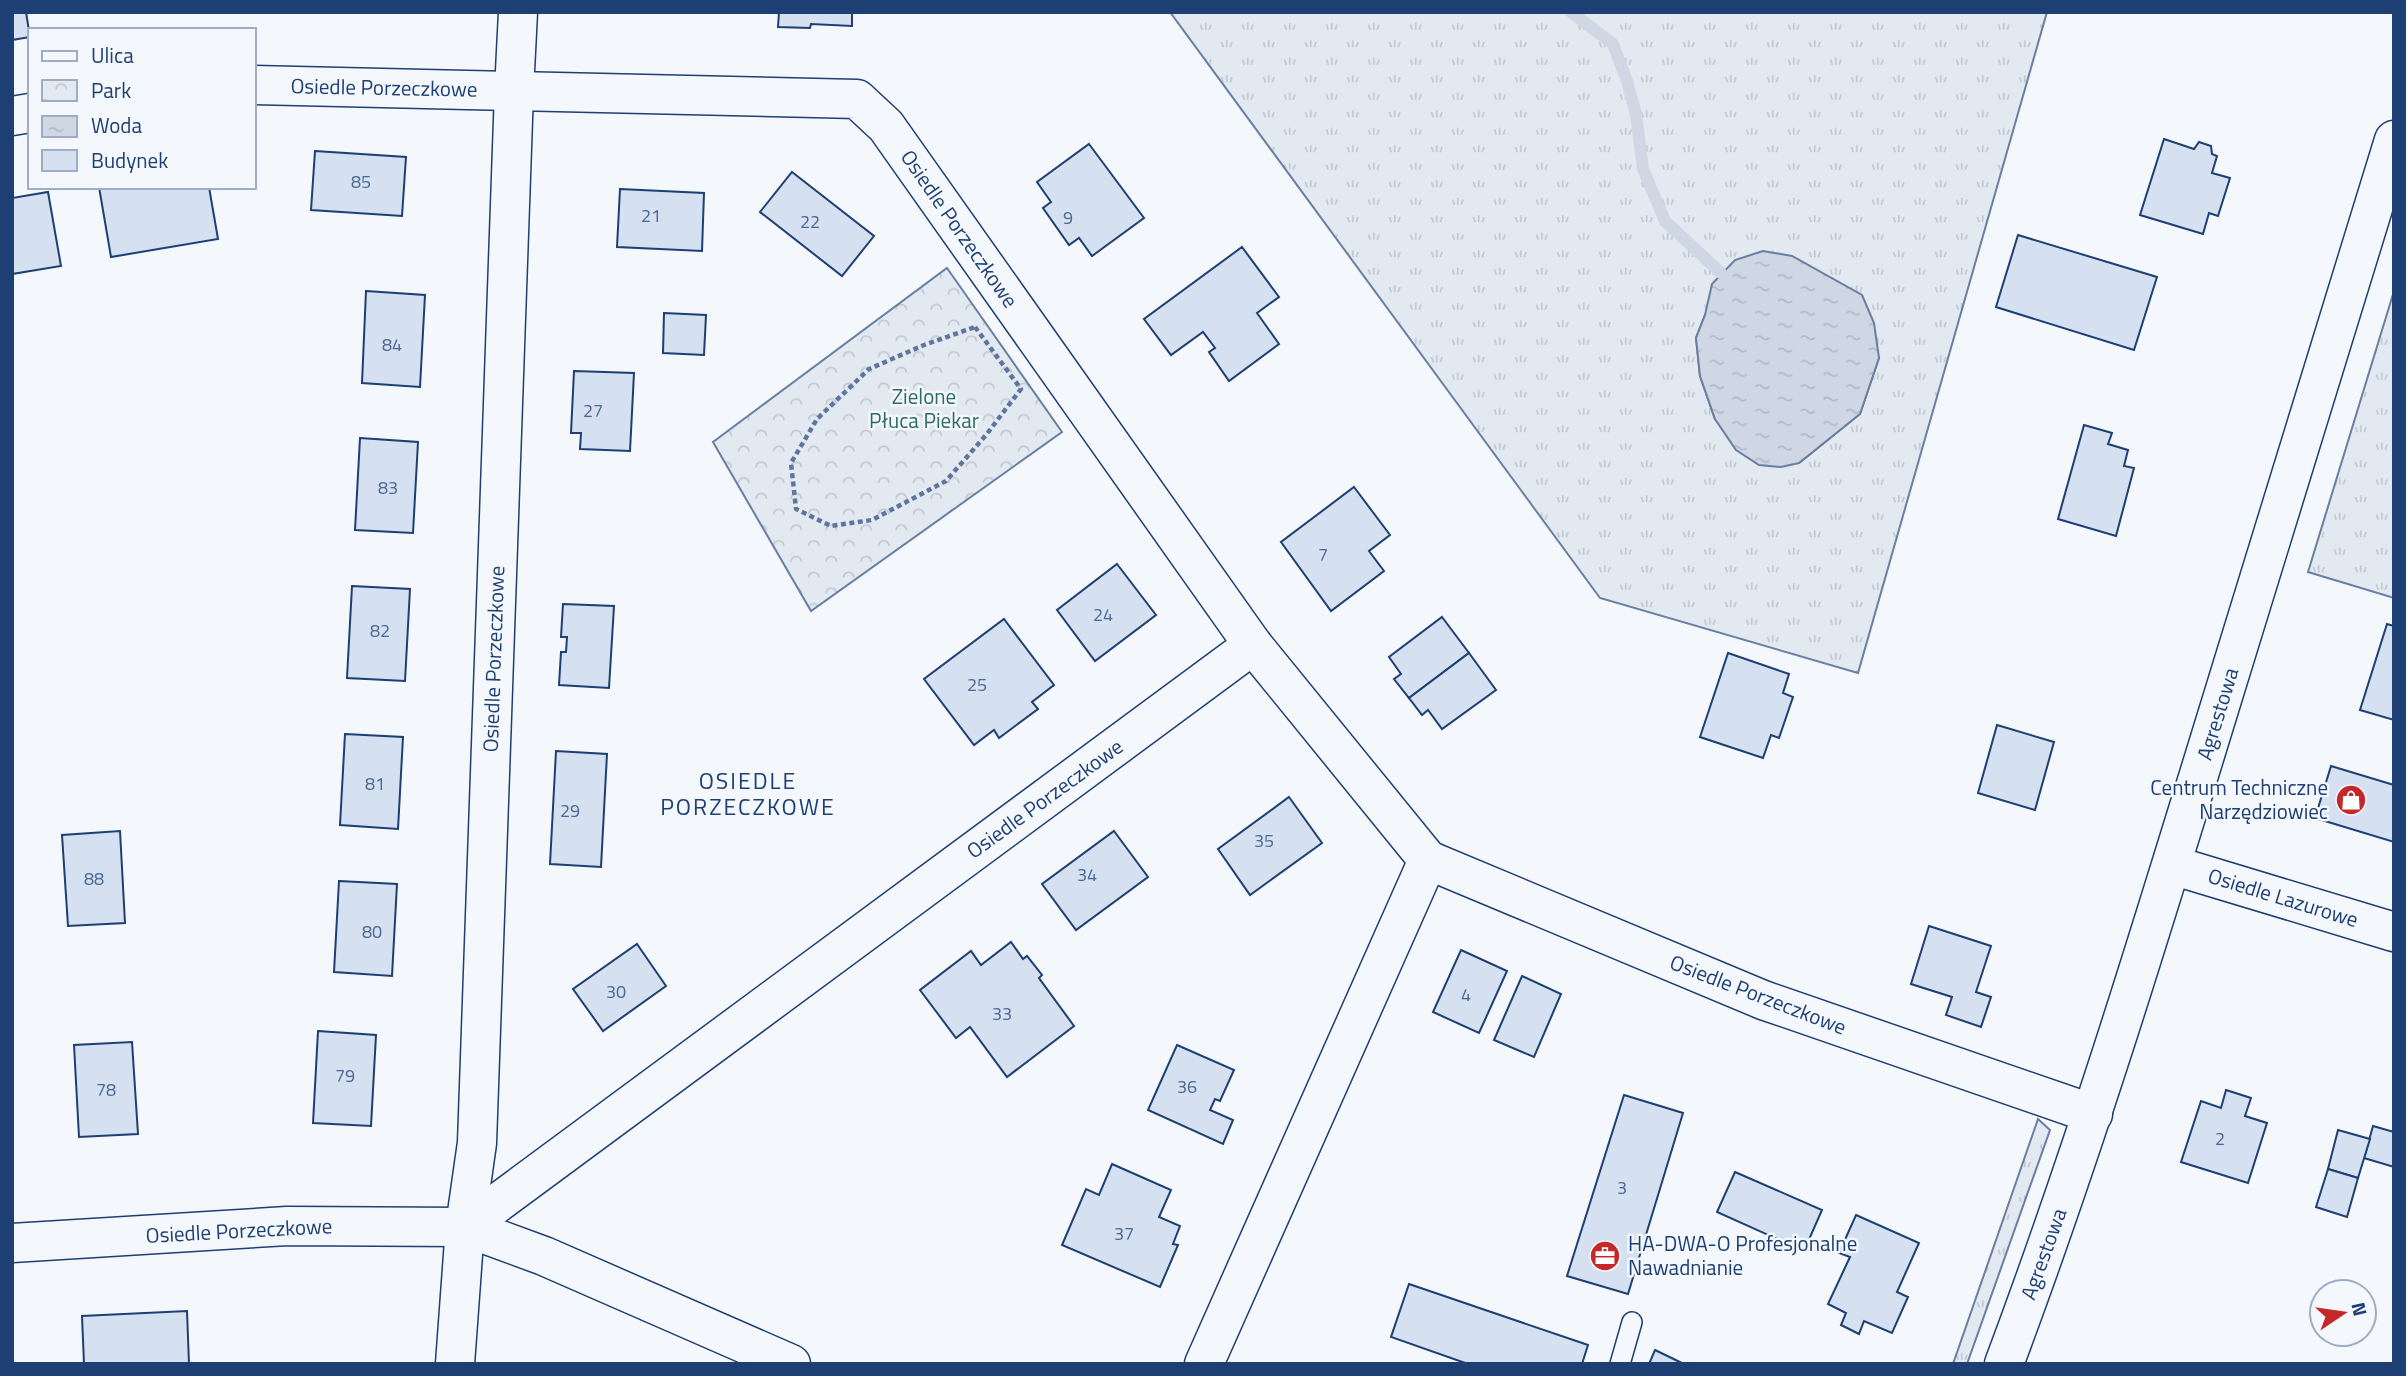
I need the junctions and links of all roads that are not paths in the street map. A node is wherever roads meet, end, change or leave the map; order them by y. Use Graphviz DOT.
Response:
graph roads {
  1 [pos="518,12"];
  2 [pos="256,85"];
  3 [pos="514,91"];
  4 [pos="2394,140"];
  5 [pos="1253,645"];
  6 [pos="1428,860"];
  7 [pos="2172,865"];
  8 [pos="2394,932"];
  9 [pos="2093,1114"];
  10 [pos="465,1227"];
  11 [pos="12,1229"];
  12 [pos="13,1243"];
  13 [pos="1632,1322"];
  14 [pos="455,1364"];
  15 [pos="791,1364"];
  16 [pos="1204,1364"];
  17 [pos="1620,1364"];
  18 [pos="2004,1364"];
  1 -- 3 [label="street, Osiedle Porzeczkowe"];
  2 -- 3 [label="street, Osiedle Porzeczkowe"];
  3 -- 5 [label="street, Osiedle Porzeczkowe"];
  3 -- 10 [label="street, Osiedle Porzeczkowe"];
  4 -- 7 [label="street, Agrestowa"];
  5 -- 6 [label="street, Osiedle Porzeczkowe"];
  5 -- 10 [label="street, Osiedle Porzeczkowe"];
  6 -- 9 [label="street, Osiedle Porzeczkowe"];
  6 -- 16 [label="street"];
  7 -- 8 [label="street, Osiedle Lazurowe"];
  7 -- 9 [label="street, Agrestowa"];
  9 -- 18 [label="street, Agrestowa"];
  10 -- 12 [label="street, Osiedle Porzeczkowe"];
  10 -- 14 [label="street"];
  10 -- 15 [label="street, Osiedle Porzeczkowe"];
  11 -- 12 [label="street"];
  13 -- 17 [label="lane"];
}
